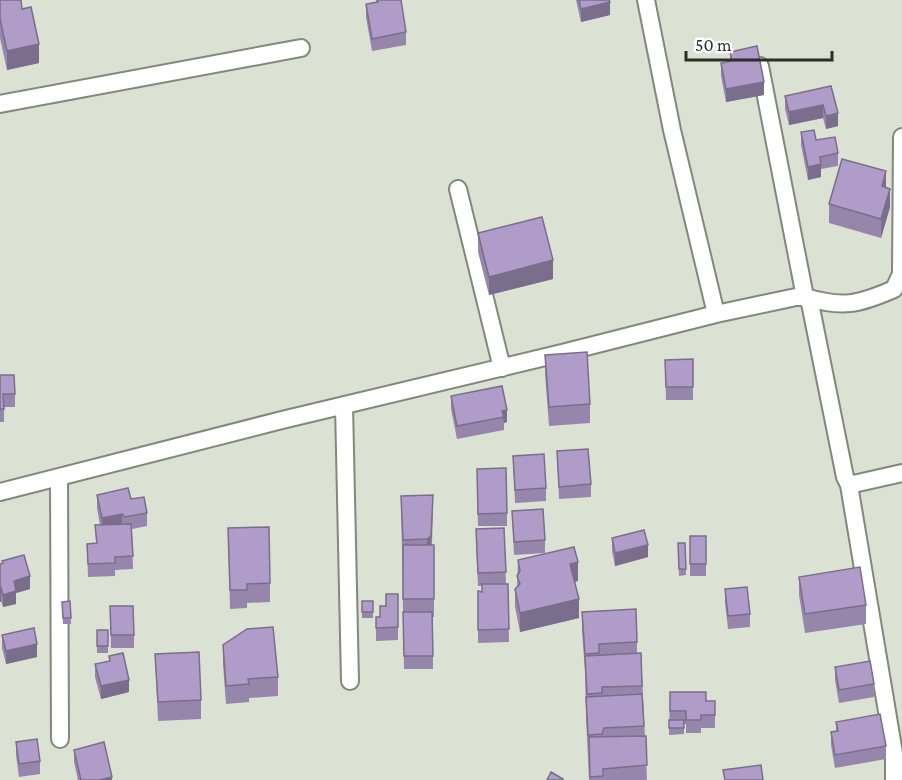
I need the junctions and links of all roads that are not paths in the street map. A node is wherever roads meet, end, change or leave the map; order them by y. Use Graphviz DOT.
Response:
graph roads {
  1 [pos="646,0"];
  2 [pos="301,48"];
  3 [pos="757,52"];
  4 [pos="0,104"];
  5 [pos="902,137"];
  6 [pos="458,189"];
  7 [pos="805,297"];
  8 [pos="716,314"];
  9 [pos="502,368"];
  10 [pos="344,405"];
  11 [pos="902,473"];
  12 [pos="59,478"];
  13 [pos="849,485"];
  14 [pos="0,492"];
  15 [pos="350,681"];
  16 [pos="60,739"];
  17 [pos="898,753"];
  18 [pos="894,780"];
  1 -- 8 [label="street"];
  2 -- 4 [label="street"];
  3 -- 7 [label="street"];
  5 -- 7 [label="street"];
  6 -- 9 [label="street"];
  7 -- 8 [label="street"];
  7 -- 13 [label="street"];
  8 -- 9 [label="street"];
  9 -- 10 [label="street"];
  10 -- 12 [label="street"];
  10 -- 15 [label="street"];
  11 -- 13 [label="street"];
  12 -- 14 [label="street"];
  12 -- 16 [label="street"];
  13 -- 17 [label="street"];
  17 -- 18 [label="street"];
}
